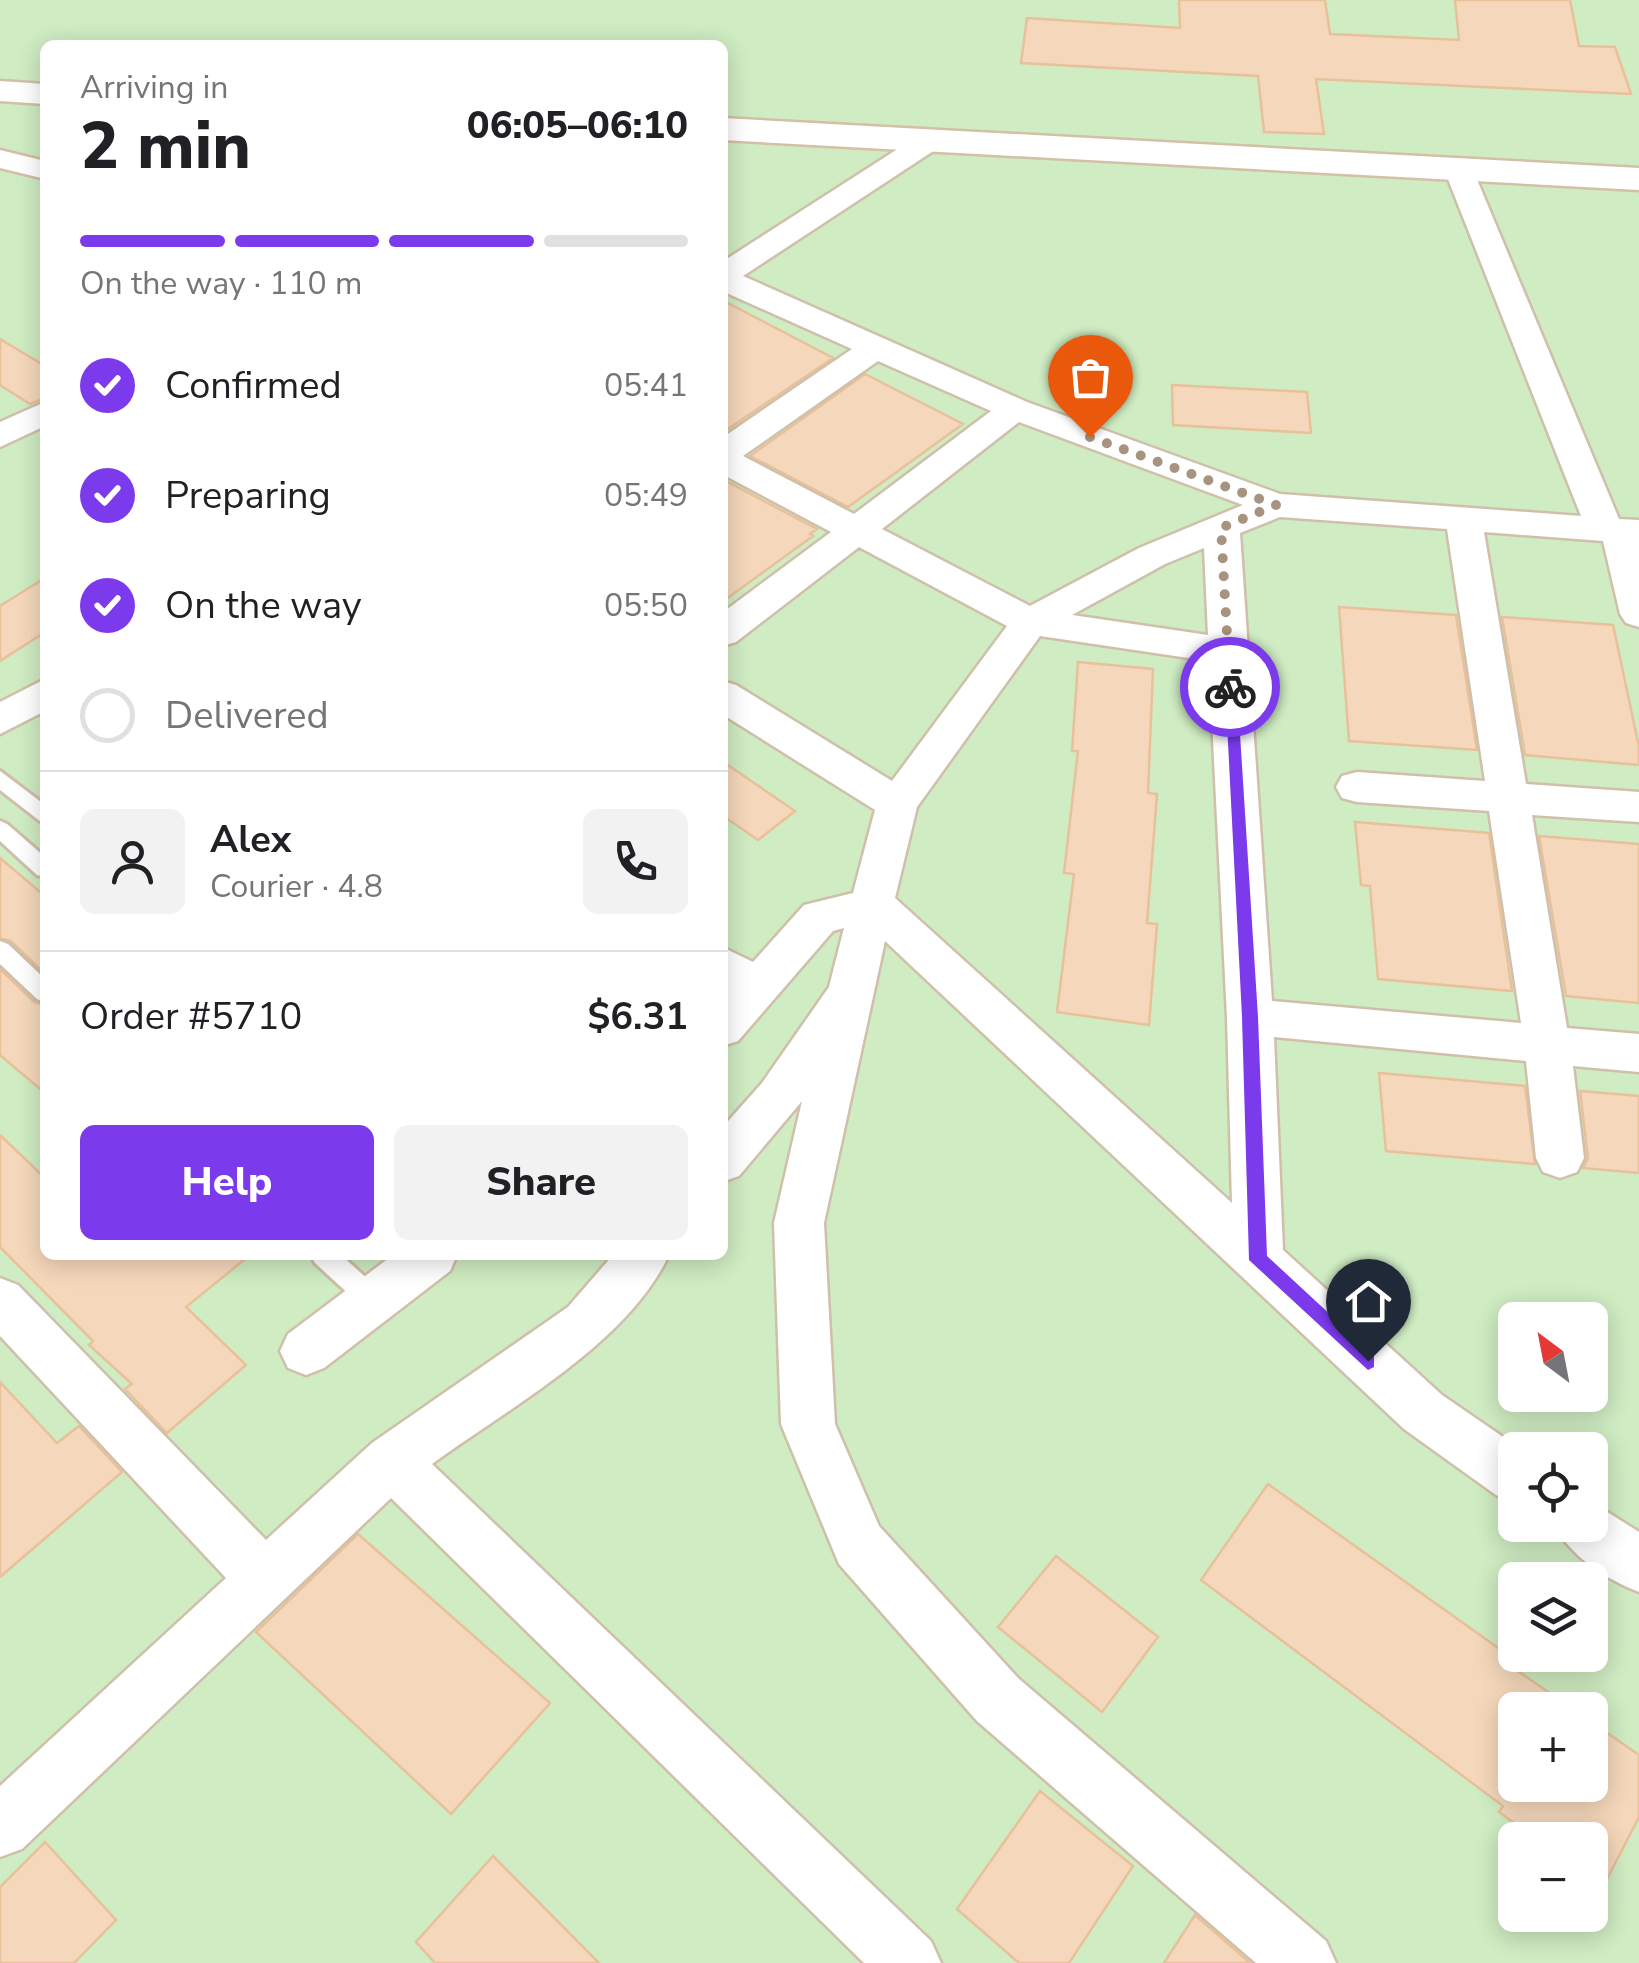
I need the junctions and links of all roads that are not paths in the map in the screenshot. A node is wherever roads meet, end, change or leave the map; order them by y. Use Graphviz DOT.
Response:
graph roads {
  1 [pos="0,91"];
  2 [pos="40,94"];
  3 [pos="728,129"];
  4 [pos="932,140"];
  5 [pos="0,158"];
  6 [pos="40,169"];
  7 [pos="40,169"];
  8 [pos="1459,169"];
  9 [pos="1639,179"];
  10 [pos="0,185"];
  11 [pos="728,274"];
  12 [pos="728,281"];
  13 [pos="873,349"];
  14 [pos="1015,409"];
  15 [pos="40,415"];
  16 [pos="0,436"];
  17 [pos="728,452"];
  18 [pos="728,459"];
  19 [pos="1276,505"];
  20 [pos="1464,520"];
  21 [pos="1221,528"];
  22 [pos="855,529"];
  23 [pos="1621,531"];
  24 [pos="1639,614"];
  25 [pos="1030,622"];
  26 [pos="728,628"];
  27 [pos="1228,651"];
  28 [pos="40,695"];
  29 [pos="728,699"];
  30 [pos="0,720"];
  31 [pos="0,778"];
  32 [pos="1357,787"];
  33 [pos="1508,798"];
  34 [pos="898,804"];
  35 [pos="1639,807"];
  36 [pos="40,813"];
  37 [pos="0,829"];
  38 [pos="40,865"];
  39 [pos="875,906"];
  40 [pos="0,950"];
  41 [pos="740,976"];
  42 [pos="40,987"];
  43 [pos="850,992"];
  44 [pos="728,1011"];
  45 [pos="1250,1017"];
  46 [pos="1547,1045"];
  47 [pos="1639,1054"];
  48 [pos="728,1155"];
  49 [pos="1560,1158"];
  50 [pos="329,1260"];
  51 [pos="425,1260"];
  52 [pos="640,1260"];
  53 [pos="1258,1260"];
  54 [pos="373,1300"];
  55 [pos="0,1301"];
  56 [pos="306,1351"];
  57 [pos="391,1461"];
  58 [pos="1498,1465"];
  59 [pos="1607,1542"];
  60 [pos="1639,1564"];
  61 [pos="265,1578"];
  62 [pos="0,1827"];
  63 [pos="908,1963"];
  64 [pos="1304,1963"];
  1 -- 2 [label="main road"];
  3 -- 4 [label="main road"];
  4 -- 8 [label="main road"];
  4 -- 11 [label="street"];
  5 -- 6 [label="street"];
  7 -- 10 [label="street"];
  8 -- 9 [label="main road"];
  8 -- 23 [label="street"];
  12 -- 13 [label="street"];
  13 -- 14 [label="street"];
  13 -- 17 [label="street"];
  14 -- 19 [label="street"];
  14 -- 22 [label="street"];
  15 -- 16 [label="street"];
  18 -- 22 [label="street"];
  19 -- 20 [label="street"];
  19 -- 21 [label="street"];
  20 -- 23 [label="street"];
  20 -- 33 [label="street"];
  21 -- 25 [label="street"];
  21 -- 27 [label="street"];
  22 -- 25 [label="street"];
  22 -- 26 [label="street"];
  23 -- 24 [label="street"];
  25 -- 27 [label="street"];
  25 -- 34 [label="street"];
  27 -- 45 [label="street"];
  28 -- 30 [label="street"];
  29 -- 34 [label="street"];
  31 -- 36 [label="lane"];
  32 -- 33 [label="street"];
  33 -- 35 [label="street"];
  33 -- 46 [label="street"];
  34 -- 39 [label="street"];
  37 -- 38 [label="lane"];
  39 -- 41 [label="street"];
  39 -- 43 [label="street"];
  39 -- 53 [label="street"];
  40 -- 42 [label="lane"];
  41 -- 44 [label="street"];
  43 -- 48 [label="street"];
  43 -- 64 [label="street"];
  45 -- 46 [label="street"];
  45 -- 53 [label="street"];
  46 -- 47 [label="street"];
  46 -- 49 [label="street"];
  50 -- 54 [label="lane"];
  51 -- 54 [label="street"];
  52 -- 57 [label="street"];
  53 -- 58 [label="street"];
  54 -- 56 [label="street"];
  55 -- 61 [label="street"];
  57 -- 61 [label="street"];
  57 -- 63 [label="street"];
  59 -- 60 [label="street"];
  61 -- 62 [label="street"];
}
